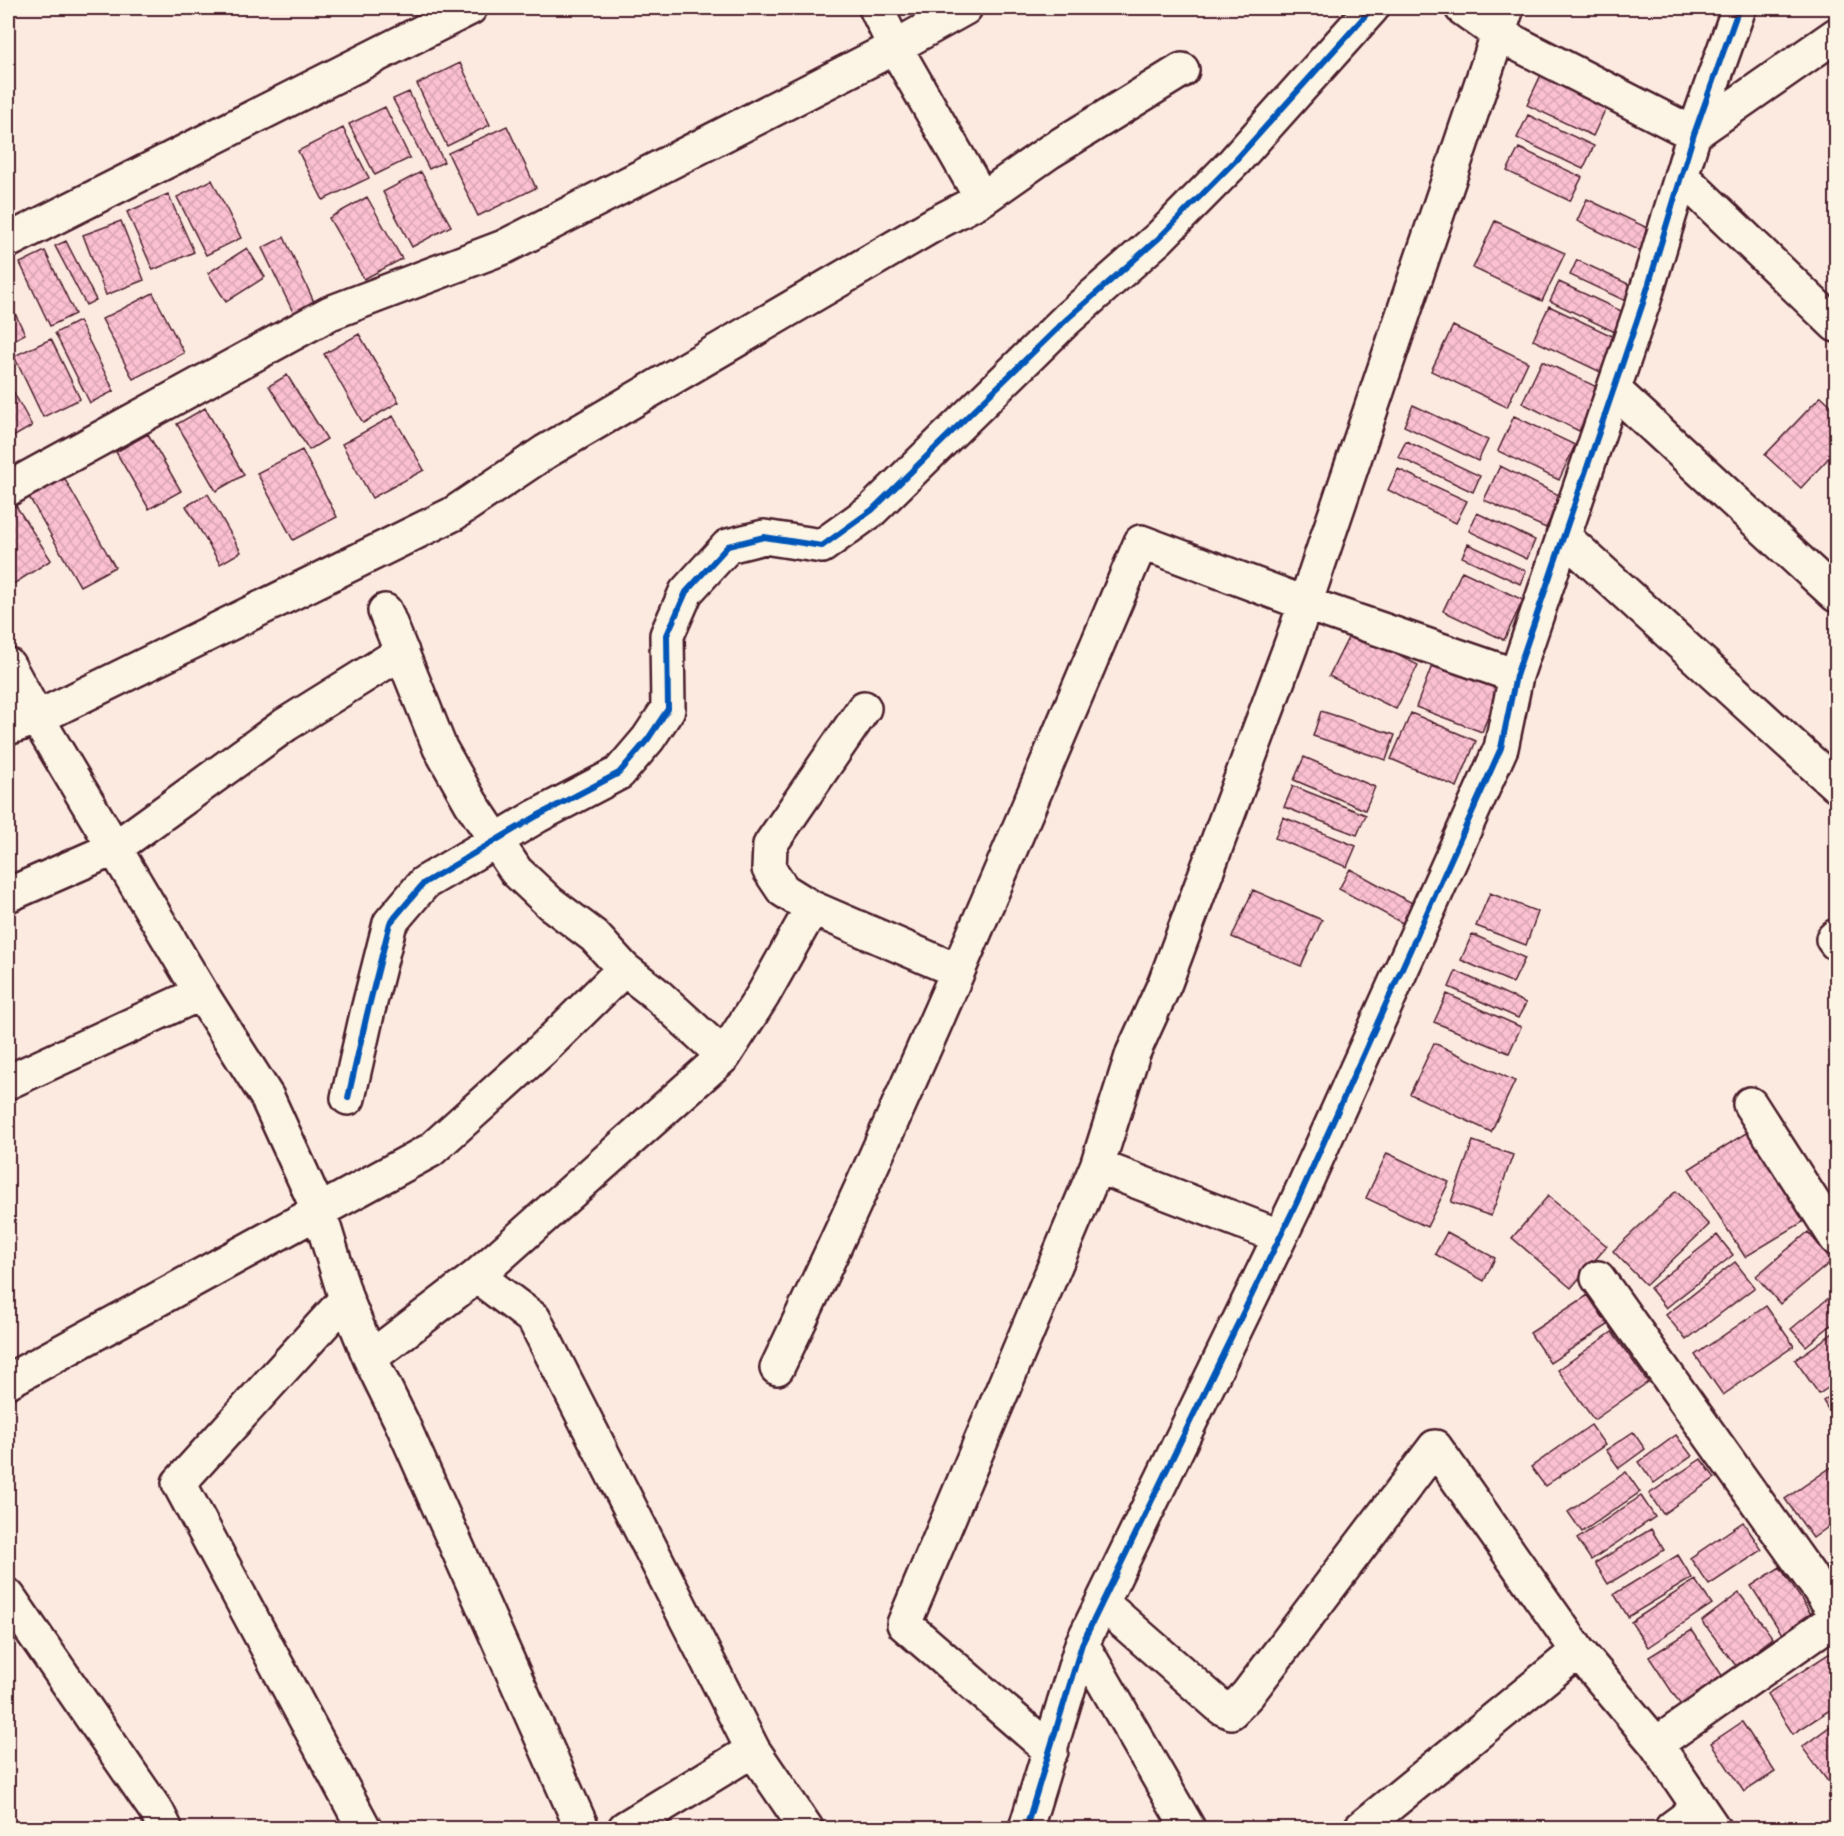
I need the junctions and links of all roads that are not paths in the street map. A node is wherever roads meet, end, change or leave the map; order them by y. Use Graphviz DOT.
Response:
graph roads {
  1 [pos="470,8"];
  2 [pos="876,8"];
  3 [pos="965,8"];
  4 [pos="1372,8"];
  5 [pos="1462,8"];
  6 [pos="1739,8"];
  7 [pos="1502,21"];
  8 [pos="1836,35"];
  9 [pos="895,47"];
  10 [pos="1182,70"];
  11 [pos="1694,134"];
  12 [pos="1681,176"];
  13 [pos="982,199"];
  14 [pos="8,241"];
  15 [pos="1836,325"];
  16 [pos="1614,390"];
  17 [pos="8,489"];
  18 [pos="1563,536"];
  19 [pos="1836,595"];
  20 [pos="1304,603"];
  21 [pos="385,611"];
  22 [pos="402,652"];
  23 [pos="8,665"];
  24 [pos="1516,676"];
  25 [pos="864,708"];
  26 [pos="22,723"];
  27 [pos="1836,785"];
  28 [pos="495,841"];
  29 [pos="115,848"];
  30 [pos="8,895"];
  31 [pos="812,908"];
  32 [pos="1836,936"];
  33 [pos="1836,943"];
  34 [pos="624,969"];
  35 [pos="958,971"];
  36 [pos="201,993"];
  37 [pos="724,1056"];
  38 [pos="8,1082"];
  39 [pos="348,1098"];
  40 [pos="1750,1104"];
  41 [pos="1097,1166"];
  42 [pos="319,1211"];
  43 [pos="1280,1236"];
  44 [pos="1836,1238"];
  45 [pos="477,1276"];
  46 [pos="1598,1278"];
  47 [pos="346,1299"];
  48 [pos="370,1358"];
  49 [pos="777,1368"];
  50 [pos="8,1381"];
  51 [pos="8,1596"];
  52 [pos="1102,1604"];
  53 [pos="1836,1616"];
  54 [pos="1082,1644"];
  55 [pos="1578,1651"];
  56 [pos="1656,1744"];
  57 [pos="753,1750"];
  58 [pos="1051,1751"];
  59 [pos="1706,1818"];
  60 [pos="165,1828"];
  61 [pos="364,1828"];
  62 [pos="582,1828"];
  63 [pos="625,1828"];
  64 [pos="806,1828"];
  65 [pos="1026,1828"];
  66 [pos="1188,1828"];
  67 [pos="1361,1828"];
  68 [pos="1672,1828"];
  1 -- 14 [label="street"];
  2 -- 9 [label="street"];
  3 -- 9 [label="street"];
  4 -- 28 [label="street"];
  5 -- 7 [label="street"];
  6 -- 11 [label="street"];
  7 -- 11 [label="street"];
  7 -- 20 [label="street"];
  8 -- 11 [label="street"];
  9 -- 13 [label="street"];
  9 -- 17 [label="street"];
  10 -- 13 [label="street"];
  11 -- 12 [label="street"];
  12 -- 15 [label="street"];
  12 -- 16 [label="street"];
  13 -- 26 [label="street"];
  16 -- 18 [label="street"];
  16 -- 19 [label="street"];
  18 -- 24 [label="street"];
  18 -- 27 [label="street"];
  20 -- 24 [label="street"];
  20 -- 35 [label="street"];
  20 -- 41 [label="street"];
  21 -- 22 [label="street"];
  22 -- 28 [label="street"];
  22 -- 29 [label="street"];
  23 -- 26 [label="street"];
  24 -- 43 [label="street"];
  25 -- 31 [label="street"];
  26 -- 29 [label="street"];
  28 -- 34 [label="street"];
  28 -- 39 [label="street"];
  29 -- 30 [label="street"];
  29 -- 36 [label="street"];
  31 -- 35 [label="street"];
  31 -- 37 [label="street"];
  32 -- 33 [label="street"];
  34 -- 37 [label="street"];
  34 -- 42 [label="street"];
  35 -- 49 [label="street"];
  36 -- 38 [label="street"];
  36 -- 42 [label="street"];
  37 -- 45 [label="street"];
  40 -- 44 [label="street"];
  41 -- 43 [label="street"];
  41 -- 58 [label="street"];
  42 -- 47 [label="street"];
  42 -- 50 [label="street"];
  43 -- 52 [label="street"];
  45 -- 48 [label="street"];
  45 -- 57 [label="street"];
  46 -- 53 [label="street"];
  47 -- 48 [label="street"];
  47 -- 61 [label="street"];
  48 -- 62 [label="street"];
  51 -- 60 [label="street"];
  52 -- 54 [label="street"];
  52 -- 55 [label="street"];
  53 -- 56 [label="street"];
  54 -- 58 [label="street"];
  54 -- 66 [label="street"];
  55 -- 56 [label="street"];
  55 -- 67 [label="street"];
  56 -- 59 [label="street"];
  57 -- 63 [label="street"];
  57 -- 64 [label="street"];
  58 -- 65 [label="street"];
  59 -- 68 [label="street"];
}
